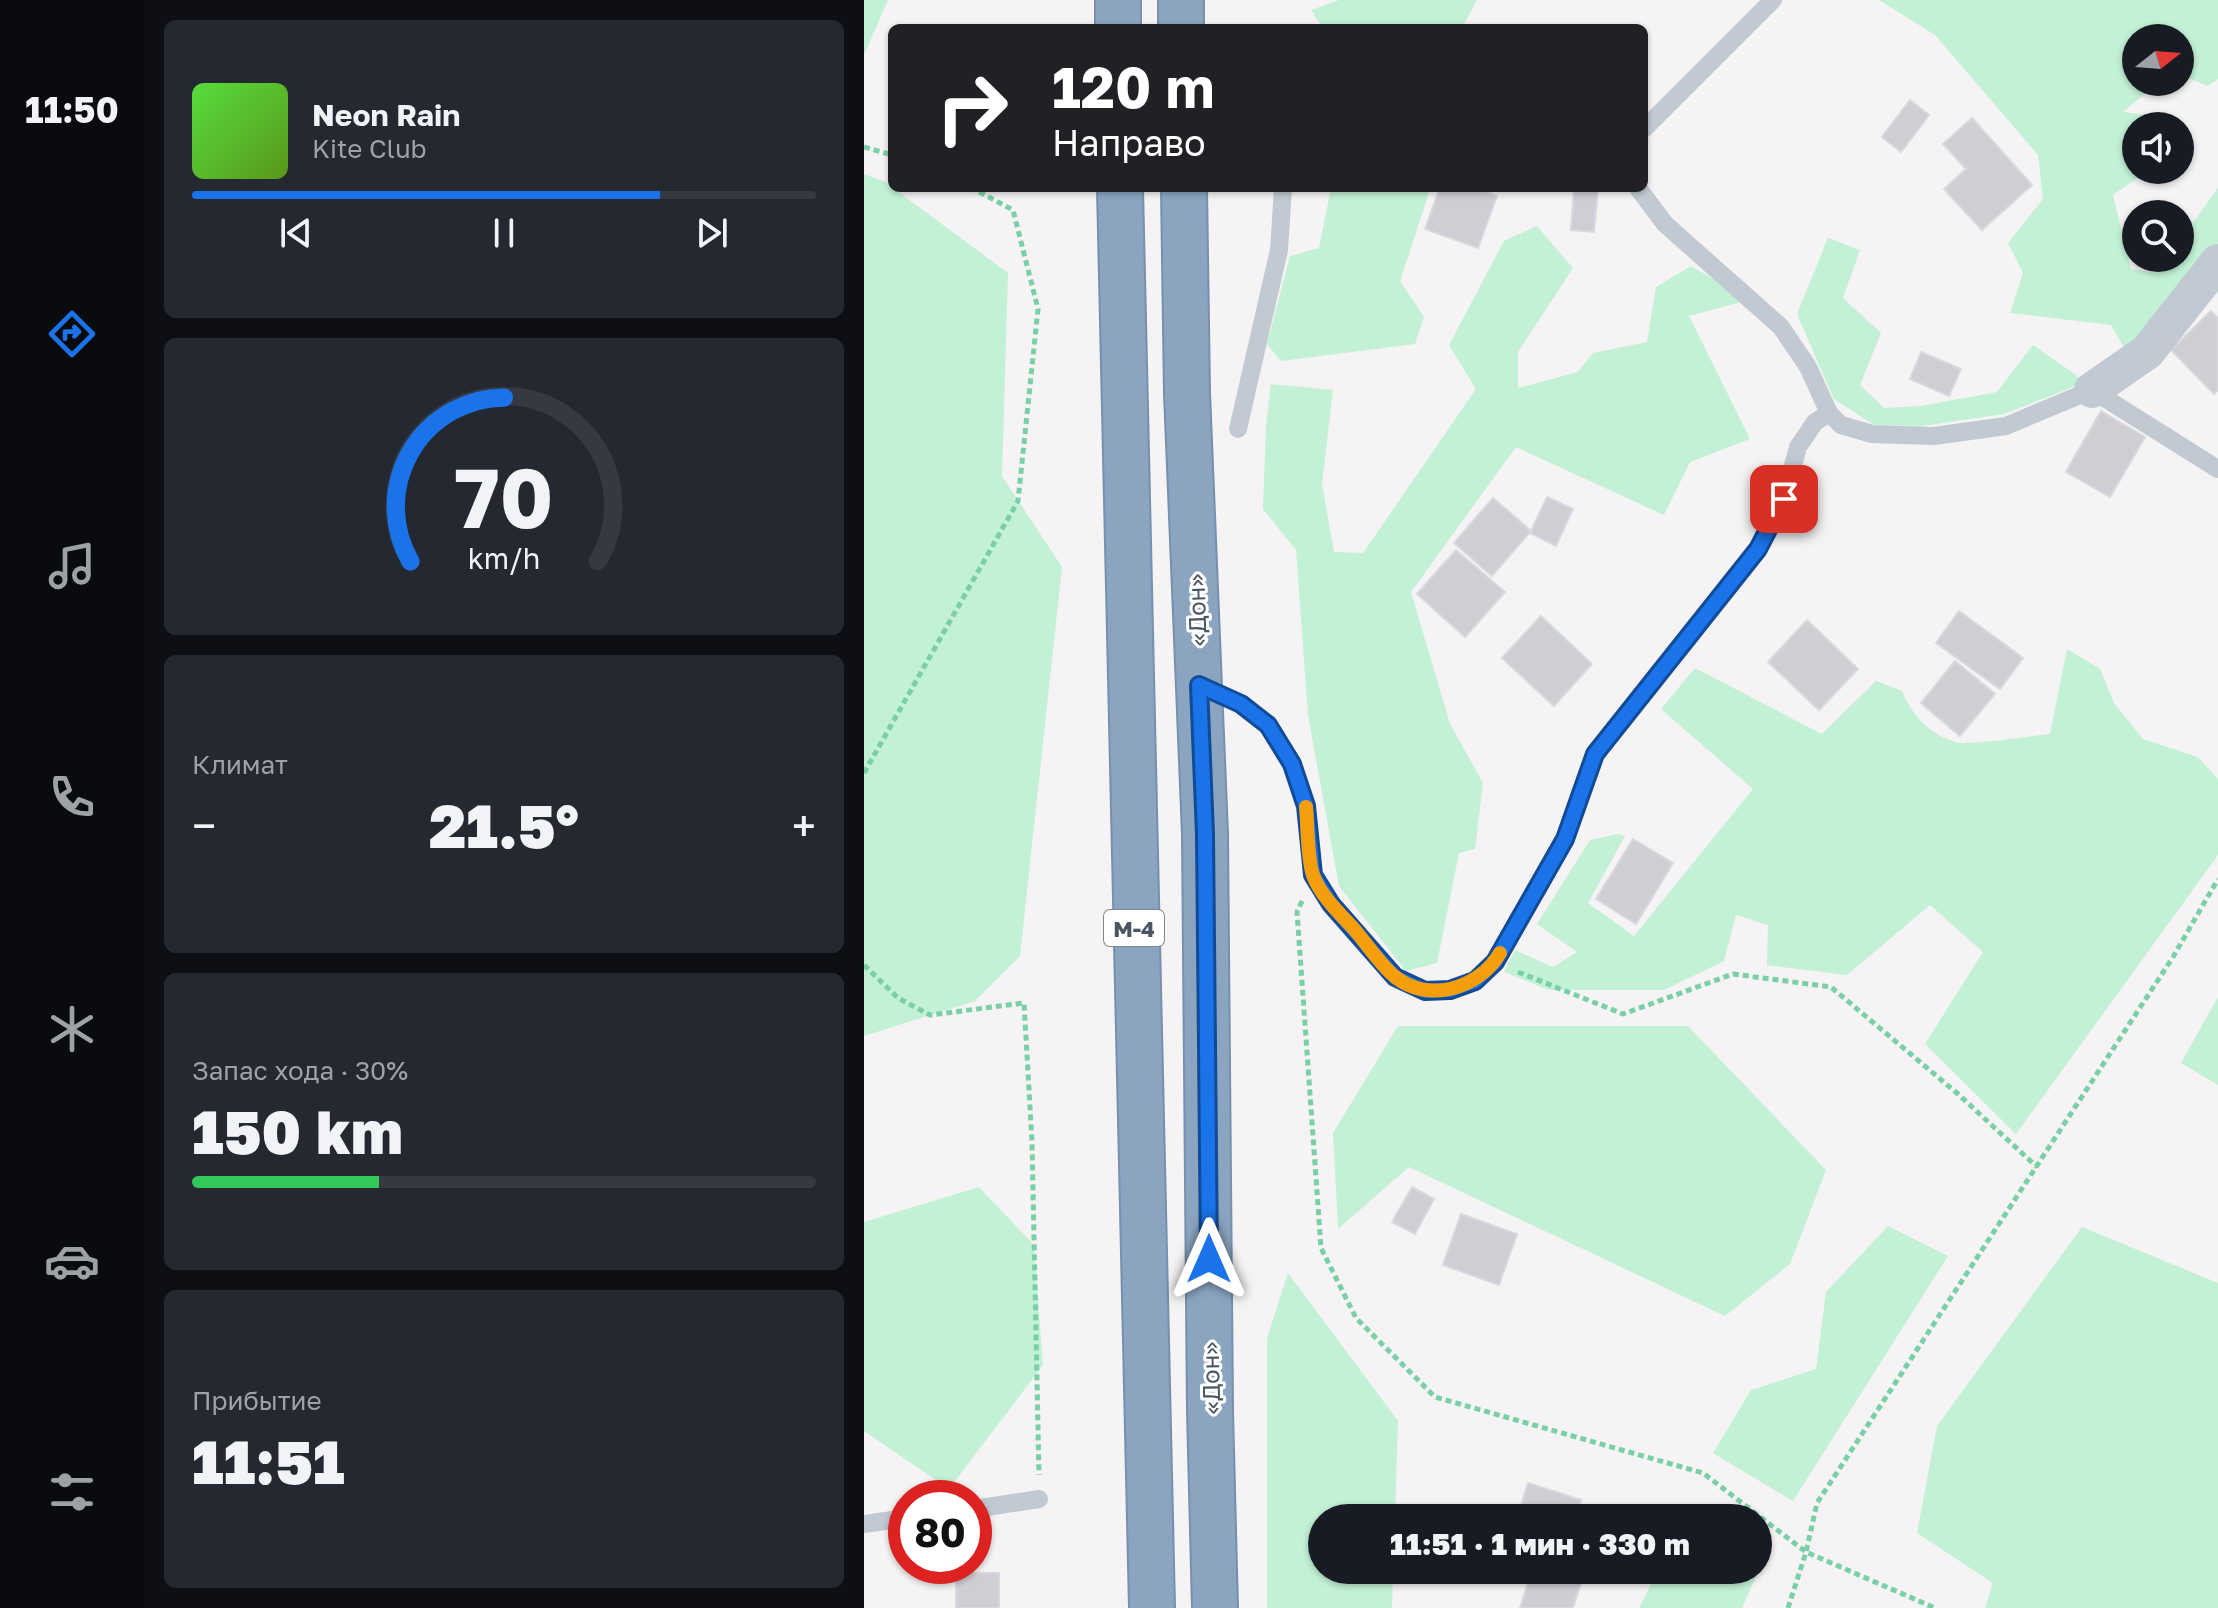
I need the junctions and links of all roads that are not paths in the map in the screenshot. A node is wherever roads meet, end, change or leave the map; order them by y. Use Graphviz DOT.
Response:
graph roads {
  1 [pos="1118,0"];
  2 [pos="1181,0"];
  3 [pos="1773,0"];
  4 [pos="1118,24"];
  5 [pos="1181,24"];
  6 [pos="1648,125"];
  7 [pos="1120,192"];
  8 [pos="1184,192"];
  9 [pos="1283,192"];
  10 [pos="1641,192"];
  11 [pos="2218,262"];
  12 [pos="2092,390"];
  13 [pos="1829,413"];
  14 [pos="1238,429"];
  15 [pos="2218,469"];
  16 [pos="1199,685"];
  17 [pos="1039,1499"];
  18 [pos="992,1506"];
  19 [pos="888,1521"];
  20 [pos="864,1524"];
  21 [pos="1152,1608"];
  22 [pos="1215,1608"];
  1 -- 4 [label="highway"];
  2 -- 5 [label="highway"];
  3 -- 6 [label="lane"];
  7 -- 21 [label="highway, М-4"];
  8 -- 16 [label="highway, «Дон»"];
  9 -- 14 [label="lane"];
  10 -- 13 [label="lane"];
  11 -- 12 [label="street"];
  12 -- 13 [label="lane"];
  12 -- 15 [label="lane"];
  13 -- 16 [label="lane"];
  16 -- 22 [label="highway, «Дон»"];
  17 -- 18 [label="lane"];
  19 -- 20 [label="lane"];
}
